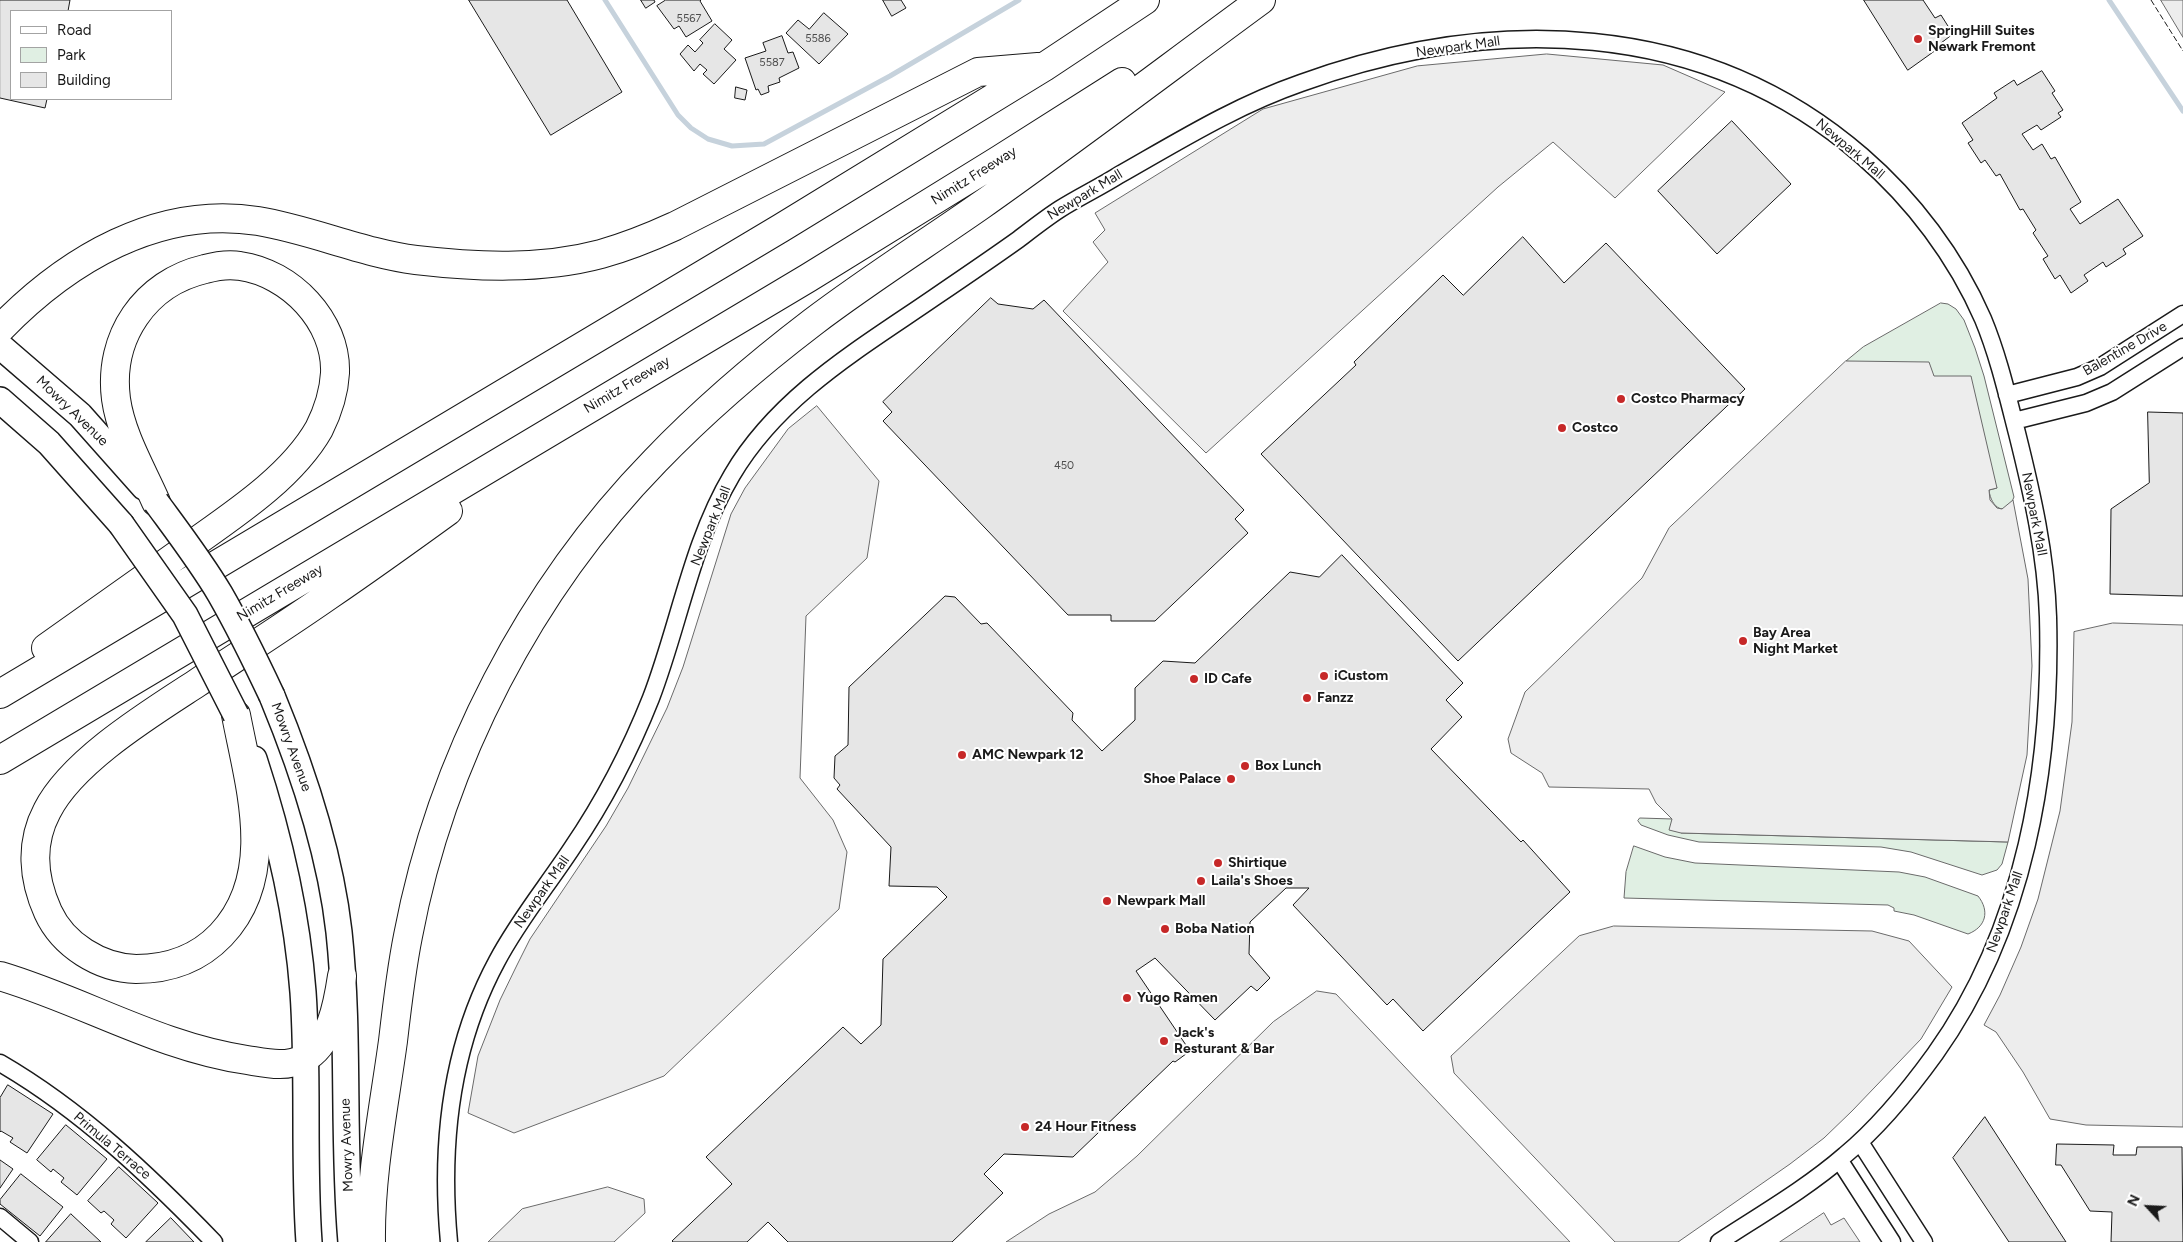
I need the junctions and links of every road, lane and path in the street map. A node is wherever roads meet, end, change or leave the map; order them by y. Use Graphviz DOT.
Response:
graph roads {
  1 [pos="1145,0"];
  2 [pos="1248,0"];
  3 [pos="1261,0"];
  4 [pos="1044,67"];
  5 [pos="2183,314"];
  6 [pos="0,329"];
  7 [pos="0,346"];
  8 [pos="2183,347"];
  9 [pos="624,388"];
  10 [pos="2007,394"];
  11 [pos="0,400"];
  12 [pos="2014,421"];
  13 [pos="156,502"];
  14 [pos="0,680"];
  15 [pos="0,694"];
  16 [pos="236,716"];
  17 [pos="0,760"];
  18 [pos="0,976"];
  19 [pos="342,976"];
  20 [pos="305,1058"];
  21 [pos="0,1063"];
  22 [pos="1860,1142"];
  23 [pos="1840,1160"];
  24 [pos="0,1217"];
  25 [pos="30,1242"];
  26 [pos="214,1242"];
  27 [pos="309,1242"];
  28 [pos="351,1242"];
  29 [pos="371,1242"];
  30 [pos="448,1242"];
  31 [pos="1719,1242"];
  32 [pos="1892,1242"];
  33 [pos="1924,1242"];
  1 -- 4 [label="highway"];
  2 -- 9 [label="highway, Nimitz Freeway"];
  3 -- 29 [label="highway"];
  4 -- 6 [label="highway"];
  4 -- 15 [label="highway"];
  5 -- 10 [label="street, Balentine Drive"];
  7 -- 13 [label="main road, Mowry Avenue"];
  8 -- 12 [label="street, Balentine Drive"];
  9 -- 16 [label="highway"];
  9 -- 17 [label="highway, Nimitz Freeway"];
  10 -- 12 [label="street, Newpark Mall"];
  10 -- 30 [label="street, Newpark Mall"];
  11 -- 16 [label="main road, bridge"];
  12 -- 22 [label="street, Newpark Mall"];
  13 -- 14 [label="highway"];
  13 -- 19 [label="main road, Mowry Avenue, bridge"];
  16 -- 20 [label="main road"];
  18 -- 20 [label="highway"];
  19 -- 20 [label="highway"];
  19 -- 28 [label="main road, Mowry Avenue"];
  20 -- 27 [label="main road"];
  21 -- 26 [label="street, Primula Terrace"];
  22 -- 23 [label="street, Newpark Mall"];
  22 -- 33 [label="street"];
  23 -- 31 [label="street, Newpark Mall"];
  23 -- 32 [label="street"];
  24 -- 25 [label="street"];
}
